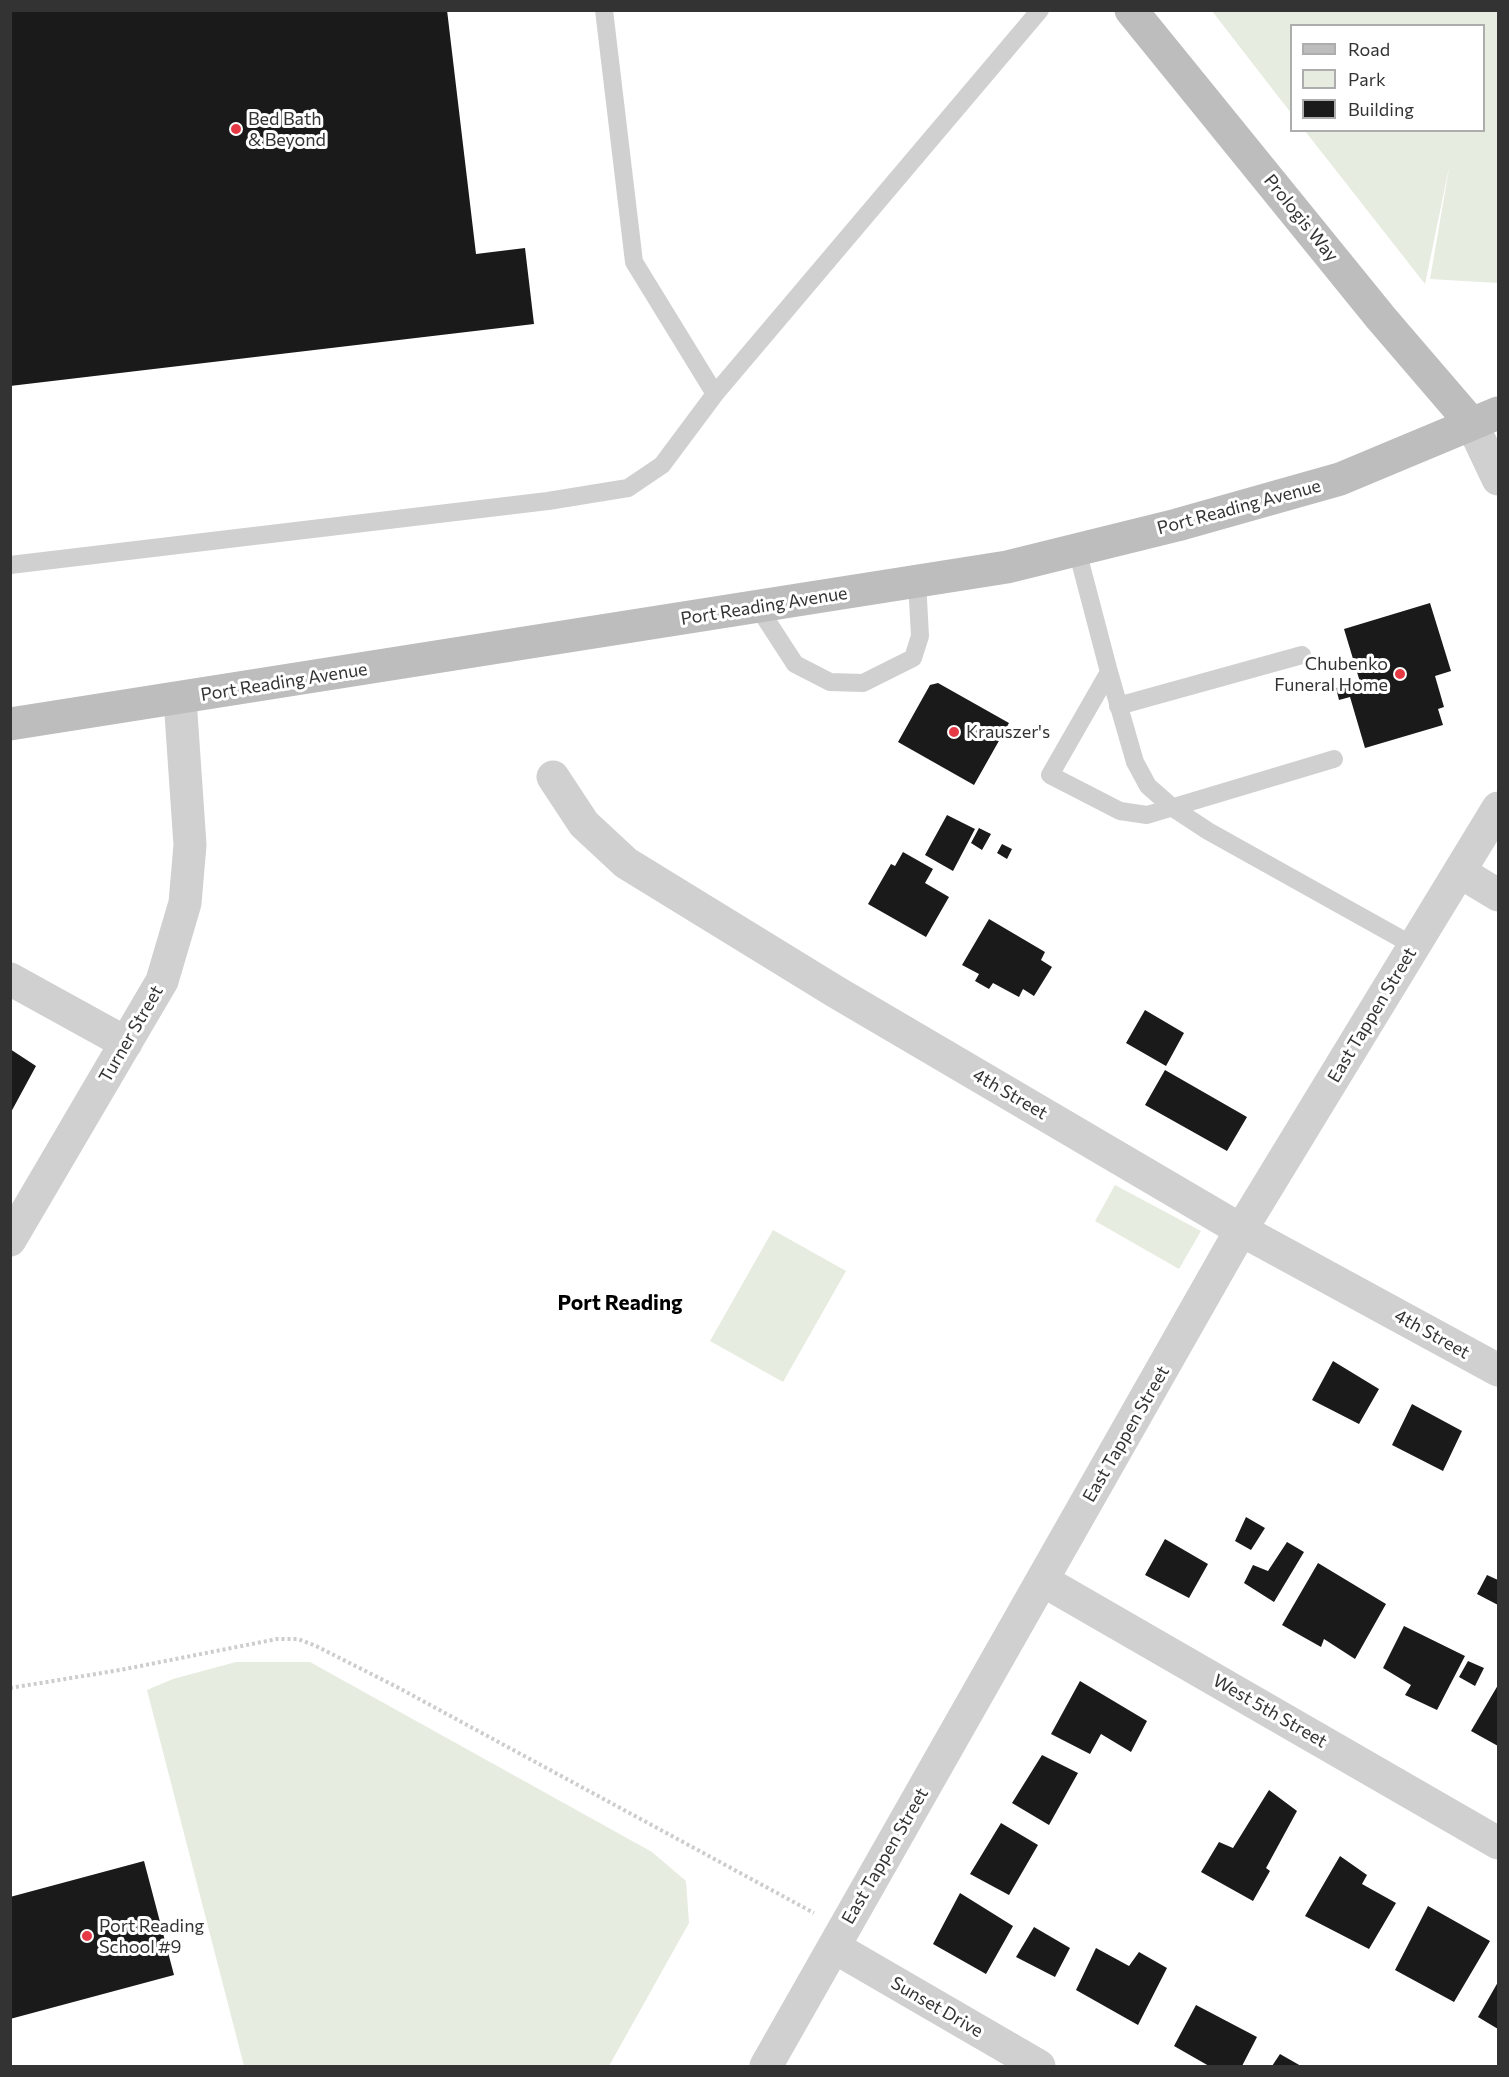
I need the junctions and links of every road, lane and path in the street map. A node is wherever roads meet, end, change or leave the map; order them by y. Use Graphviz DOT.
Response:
graph roads {
  1 [pos="604,10"];
  2 [pos="1040,10"];
  3 [pos="1131,10"];
  4 [pos="715,394"];
  5 [pos="1485,418"];
  6 [pos="1498,479"];
  7 [pos="1077,549"];
  8 [pos="10,565"];
  9 [pos="917,581"];
  10 [pos="758,607"];
  11 [pos="1302,655"];
  12 [pos="1109,672"];
  13 [pos="180,699"];
  14 [pos="1118,706"];
  15 [pos="10,724"];
  16 [pos="1334,759"];
  17 [pos="553,777"];
  18 [pos="1173,808"];
  19 [pos="1498,808"];
  20 [pos="1460,872"];
  21 [pos="1498,895"];
  22 [pos="1414,946"];
  23 [pos="10,979"];
  24 [pos="126,1043"];
  25 [pos="1241,1230"];
  26 [pos="10,1240"];
  27 [pos="1498,1370"];
  28 [pos="1042,1580"];
  29 [pos="10,1688"];
  30 [pos="1498,1843"];
  31 [pos="815,1914"];
  32 [pos="834,1947"];
  33 [pos="766,2067"];
  34 [pos="1040,2067"];
  1 -- 4 [label="lane"];
  2 -- 4 [label="lane"];
  3 -- 5 [label="street, Prologis Way"];
  4 -- 8 [label="lane"];
  5 -- 6 [label="street"];
  5 -- 7 [label="street, Port Reading Avenue"];
  7 -- 9 [label="street, Port Reading Avenue"];
  7 -- 12 [label="lane"];
  9 -- 10 [label="street, Port Reading Avenue"];
  9 -- 10 [label="lane"];
  10 -- 13 [label="street, Port Reading Avenue"];
  11 -- 14 [label="lane"];
  12 -- 14 [label="lane"];
  12 -- 18 [label="lane"];
  13 -- 15 [label="street, Port Reading Avenue"];
  13 -- 24 [label="street, Turner Street"];
  14 -- 18 [label="lane"];
  16 -- 18 [label="lane"];
  17 -- 25 [label="street, 4th Street"];
  18 -- 22 [label="lane"];
  19 -- 20 [label="street, East Tappen Street"];
  20 -- 21 [label="street"];
  20 -- 22 [label="street, East Tappen Street"];
  22 -- 25 [label="street, East Tappen Street"];
  23 -- 24 [label="street"];
  24 -- 26 [label="street, Turner Street"];
  25 -- 27 [label="street, 4th Street"];
  25 -- 28 [label="street, East Tappen Street"];
  28 -- 30 [label="street, West 5th Street"];
  28 -- 32 [label="street, East Tappen Street"];
  29 -- 31 [label="path"];
  32 -- 33 [label="street, East Tappen Street"];
  32 -- 34 [label="street, Sunset Drive"];
}
